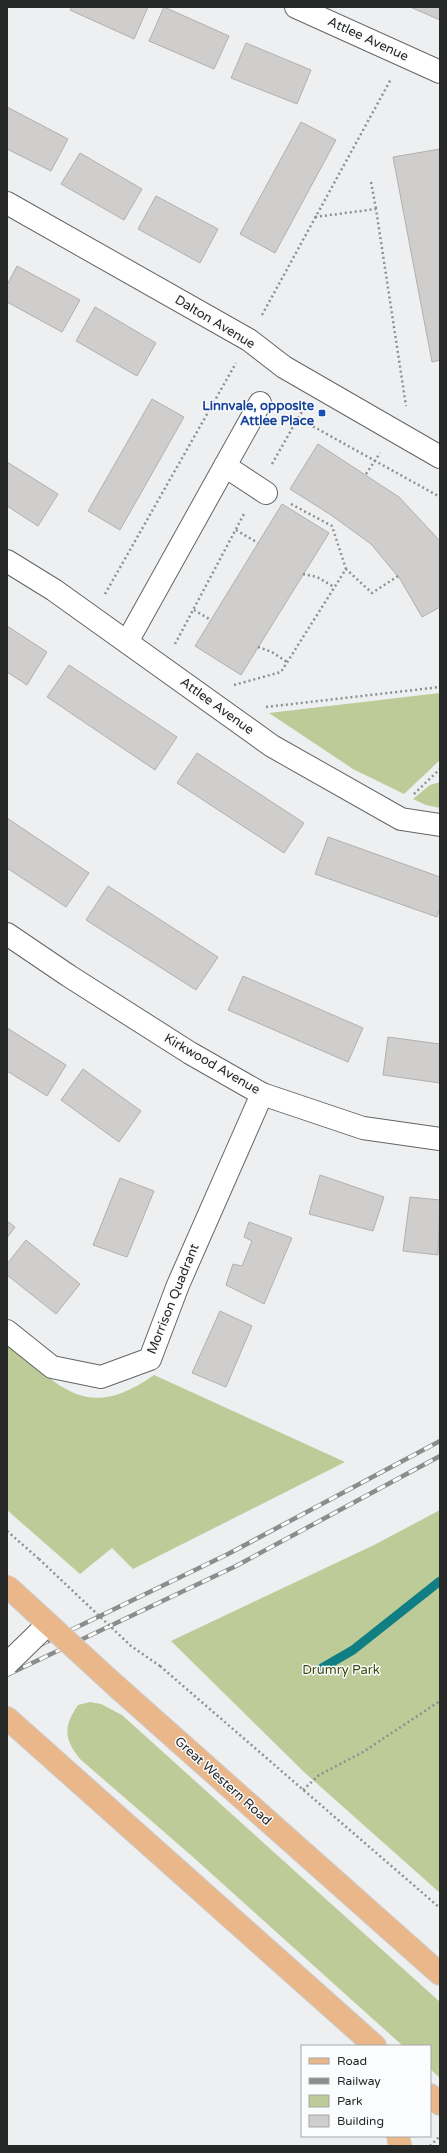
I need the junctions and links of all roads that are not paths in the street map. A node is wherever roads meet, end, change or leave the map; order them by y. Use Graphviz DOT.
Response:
graph roads {
  1 [pos="296,7"];
  2 [pos="440,72"];
  3 [pos="7,203"];
  4 [pos="260,403"];
  5 [pos="440,457"];
  6 [pos="224,466"];
  7 [pos="266,493"];
  8 [pos="7,561"];
  9 [pos="127,642"];
  10 [pos="440,825"];
  11 [pos="7,934"];
  12 [pos="262,1094"];
  13 [pos="440,1139"];
  14 [pos="7,1331"];
  15 [pos="7,1586"];
  16 [pos="48,1624"];
  17 [pos="7,1664"];
  18 [pos="7,1718"];
  19 [pos="440,1974"];
  20 [pos="373,2045"];
  21 [pos="431,2096"];
  22 [pos="440,2104"];
  1 -- 2 [label="street, Attlee Avenue"];
  3 -- 5 [label="street, Dalton Avenue"];
  4 -- 6 [label="street"];
  6 -- 7 [label="street"];
  6 -- 9 [label="street"];
  8 -- 9 [label="street, Attlee Avenue"];
  9 -- 10 [label="street, Attlee Avenue"];
  11 -- 12 [label="street, Kirkwood Avenue"];
  12 -- 13 [label="street, Kirkwood Avenue"];
  12 -- 14 [label="street, Morrison Quadrant"];
  15 -- 16 [label="main road, Great Western Road, bridge"];
  16 -- 17 [label="street, bridge"];
  16 -- 19 [label="main road, Great Western Road, bridge"];
  18 -- 20 [label="main road"];
  21 -- 22 [label="main road"];
}
